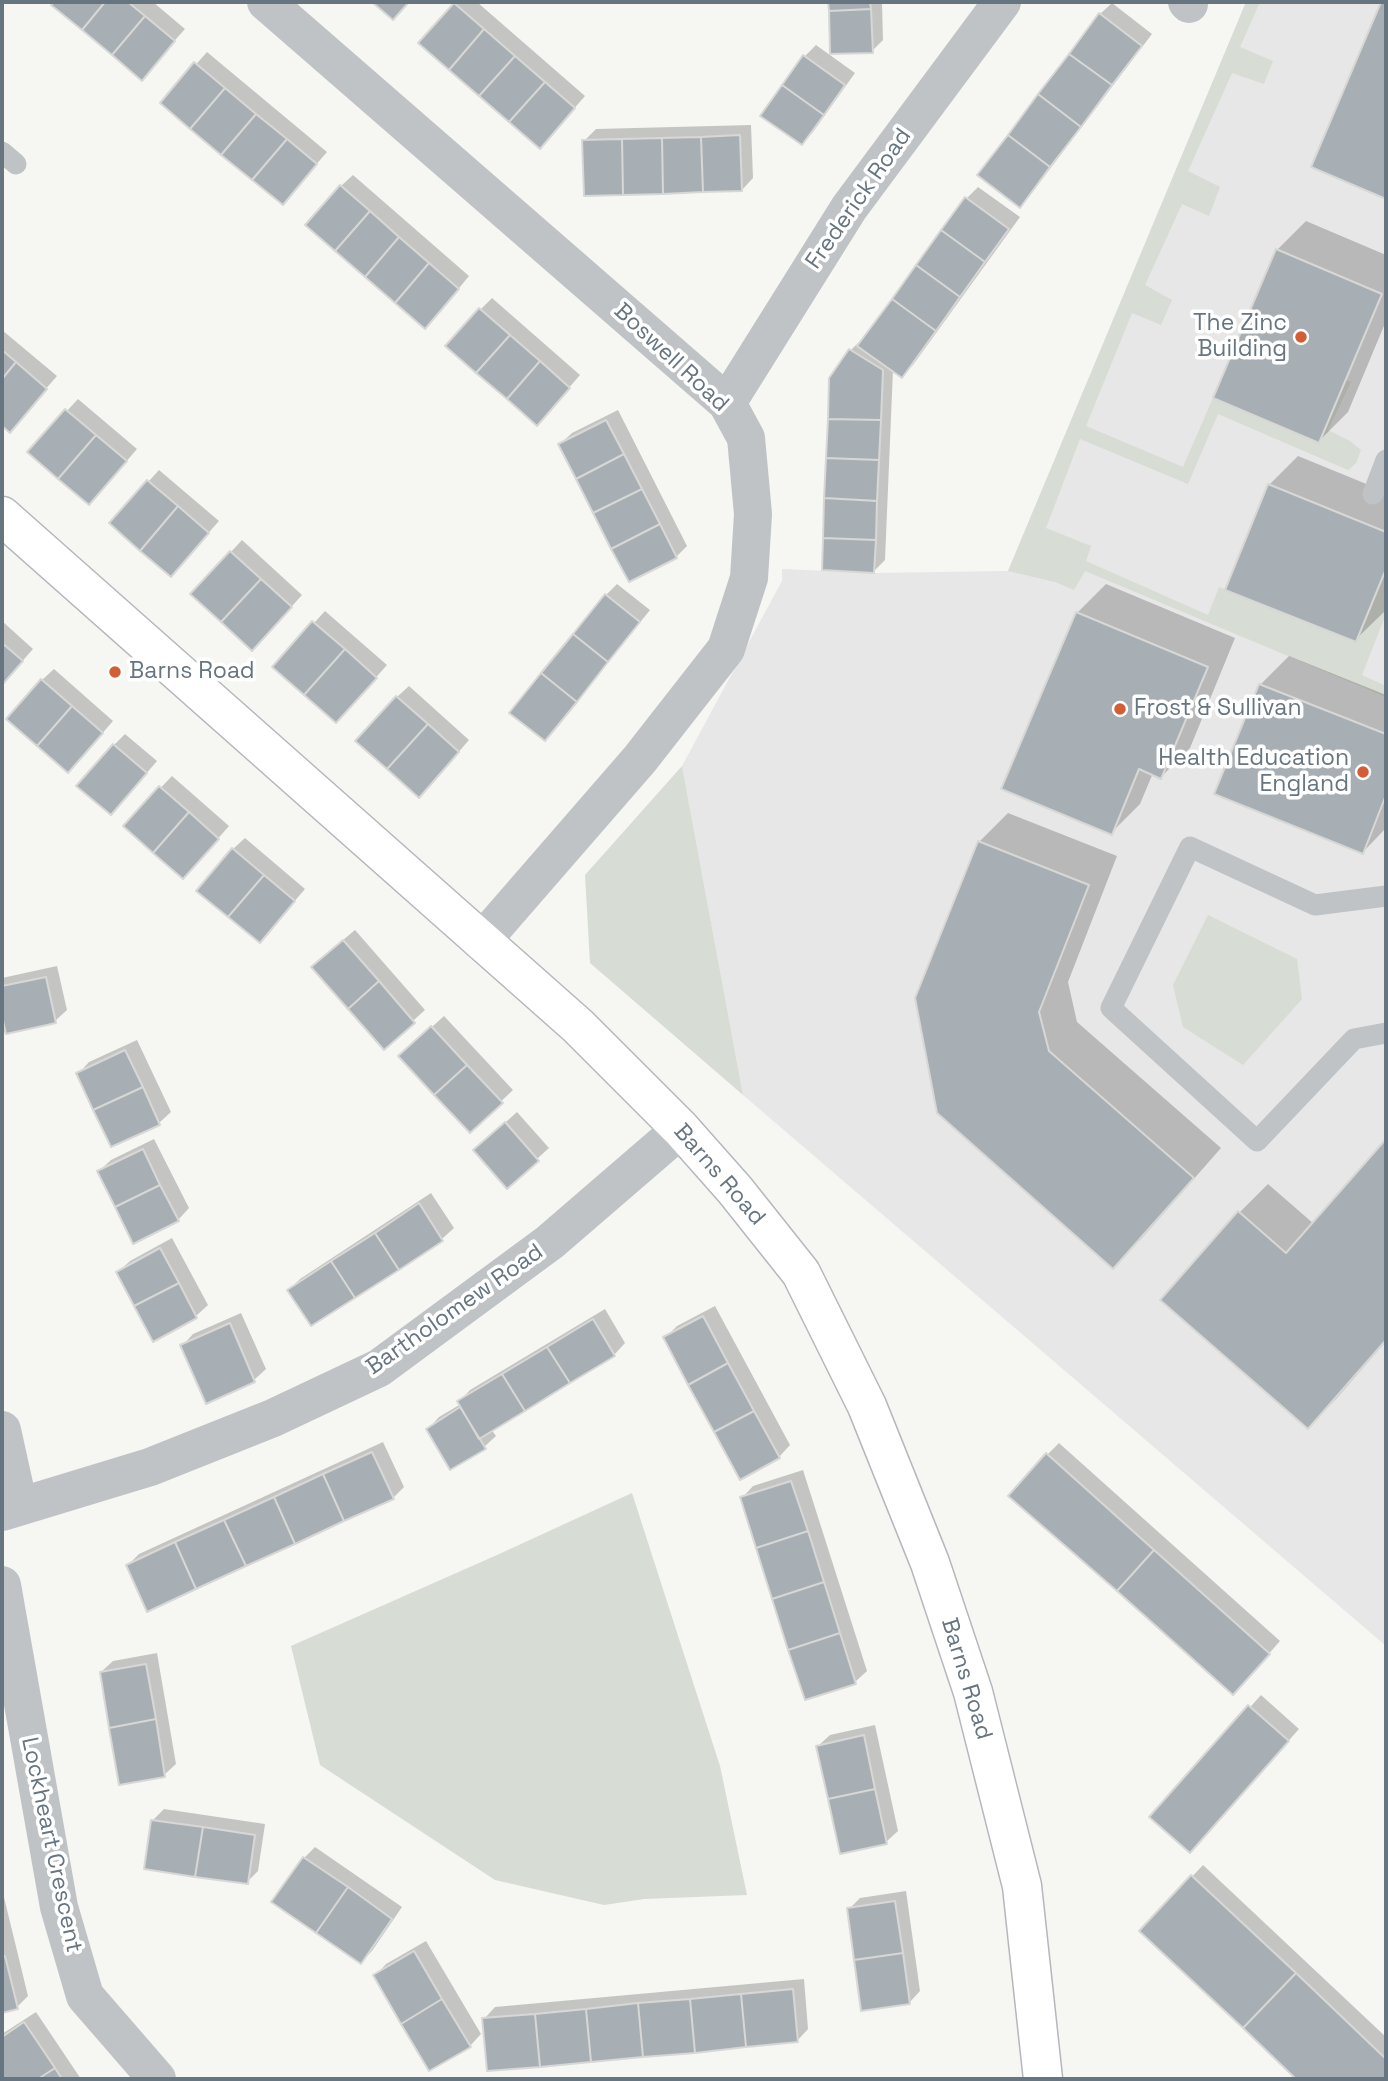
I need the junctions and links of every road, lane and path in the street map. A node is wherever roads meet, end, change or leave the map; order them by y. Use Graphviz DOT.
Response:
graph roads {
  1 [pos="266,2"];
  2 [pos="1002,2"];
  3 [pos="727,403"];
  4 [pos="1386,460"];
  5 [pos="1373,495"];
  6 [pos="2,516"];
  7 [pos="1386,896"];
  8 [pos="481,942"];
  9 [pos="1386,1033"];
  10 [pos="681,1129"];
  11 [pos="2,1430"];
  12 [pos="10,1509"];
  13 [pos="2,1585"];
  14 [pos="157,2079"];
  15 [pos="1043,2079"];
  1 -- 3 [label="street, Boswell Road"];
  2 -- 3 [label="street, Frederick Road"];
  3 -- 8 [label="street, Boswell Road"];
  4 -- 5 [label="lane"];
  6 -- 8 [label="street, Barns Road"];
  7 -- 9 [label="lane"];
  8 -- 10 [label="street, Barns Road"];
  10 -- 12 [label="street, Bartholomew Road"];
  10 -- 15 [label="street, Barns Road"];
  11 -- 12 [label="street"];
  13 -- 14 [label="street, Lockheart Crescent"];
}
